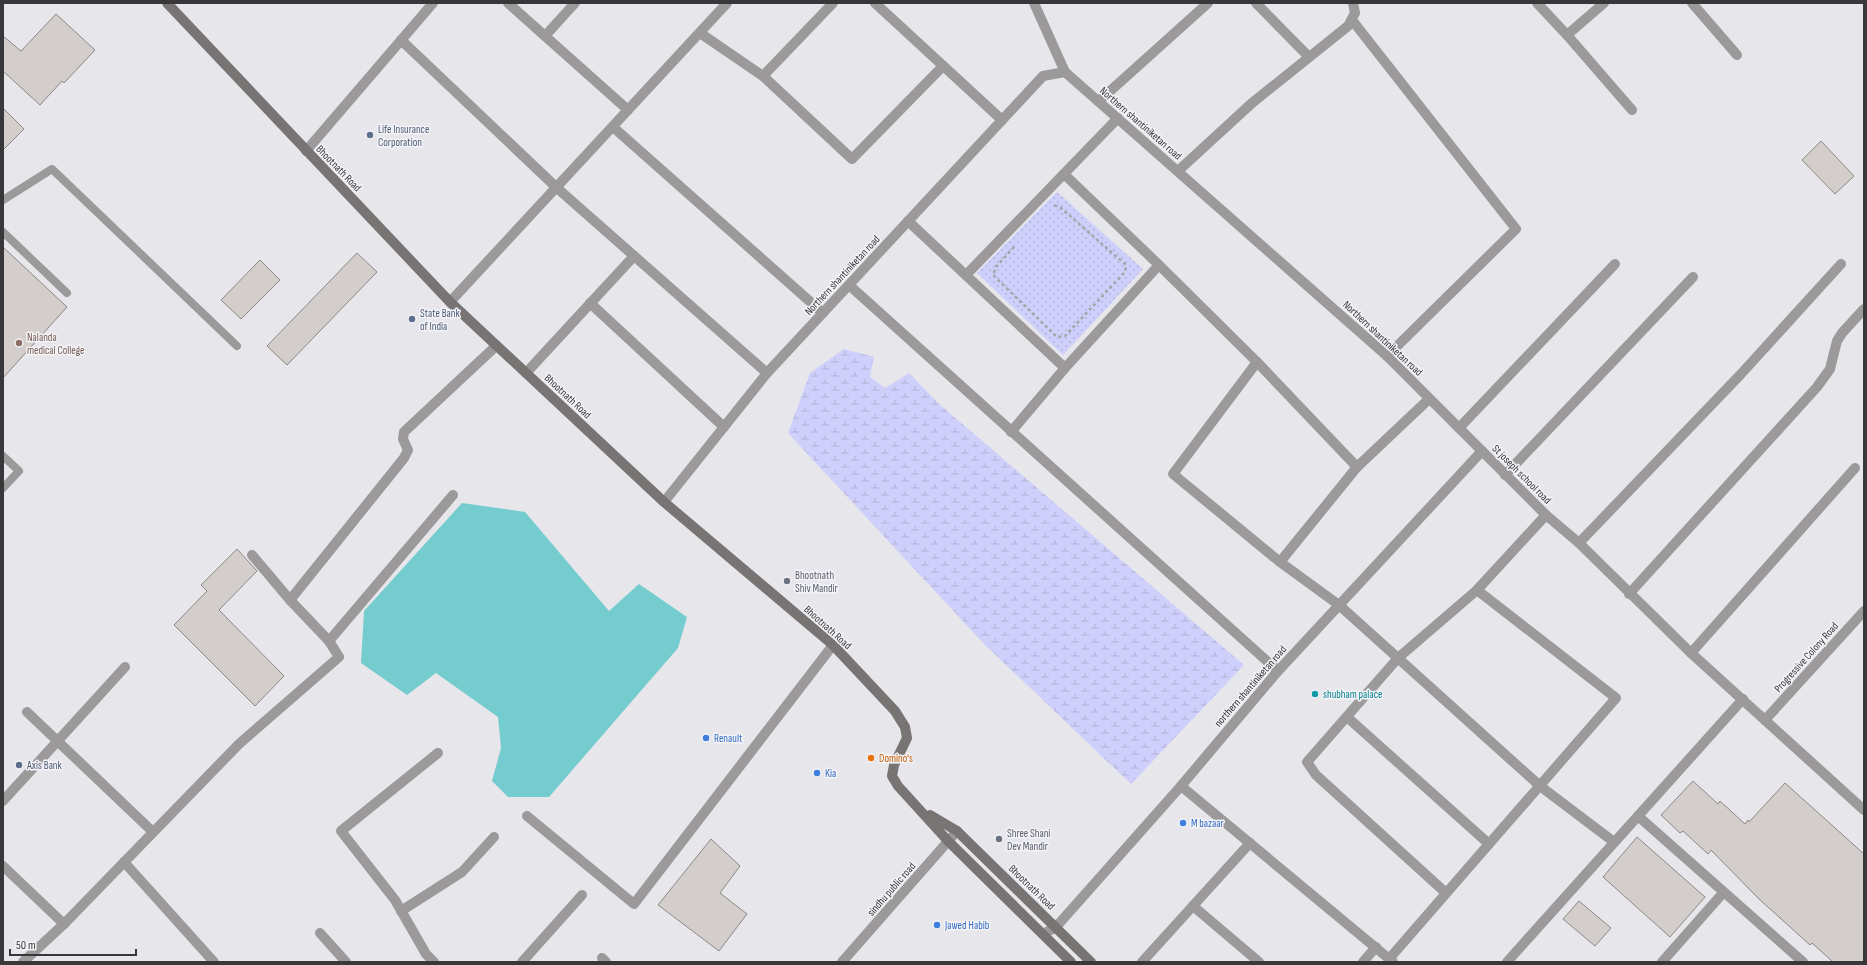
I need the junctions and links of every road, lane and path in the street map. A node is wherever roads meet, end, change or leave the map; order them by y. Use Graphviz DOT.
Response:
graph roads {
  1 [pos="167,3"];
  2 [pos="433,3"];
  3 [pos="508,3"];
  4 [pos="575,3"];
  5 [pos="727,3"];
  6 [pos="833,3"];
  7 [pos="875,3"];
  8 [pos="1034,3"];
  9 [pos="1208,3"];
  10 [pos="1256,3"];
  11 [pos="1353,3"];
  12 [pos="1537,3"];
  13 [pos="1604,3"];
  14 [pos="1692,3"];
  15 [pos="1352,20"];
  16 [pos="700,33"];
  17 [pos="1567,34"];
  18 [pos="545,36"];
  19 [pos="400,40"];
  20 [pos="1737,55"];
  21 [pos="1309,58"];
  22 [pos="943,66"];
  23 [pos="1065,72"];
  24 [pos="763,76"];
  25 [pos="1099,101"];
  26 [pos="628,110"];
  27 [pos="1632,110"];
  28 [pos="1118,118"];
  29 [pos="1002,120"];
  30 [pos="613,127"];
  31 [pos="306,151"];
  32 [pos="1178,171"];
  33 [pos="1064,174"];
  34 [pos="557,188"];
  35 [pos="3,200"];
  36 [pos="1049,210"];
  37 [pos="908,221"];
  38 [pos="3,232"];
  39 [pos="1015,246"];
  40 [pos="634,256"];
  41 [pos="1615,264"];
  42 [pos="1841,264"];
  43 [pos="1159,265"];
  44 [pos="966,275"];
  45 [pos="1693,277"];
  46 [pos="849,285"];
  47 [pos="66,293"];
  48 [pos="450,302"];
  49 [pos="590,303"];
  50 [pos="1864,309"];
  51 [pos="823,313"];
  52 [pos="237,346"];
  53 [pos="496,346"];
  54 [pos="1387,356"];
  55 [pos="1257,362"];
  56 [pos="1065,368"];
  57 [pos="526,373"];
  58 [pos="767,373"];
  59 [pos="1429,399"];
  60 [pos="724,427"];
  61 [pos="1459,428"];
  62 [pos="1011,432"];
  63 [pos="1482,451"];
  64 [pos="3,456"];
  65 [pos="1357,467"];
  66 [pos="1855,468"];
  67 [pos="1505,475"];
  68 [pos="3,488"];
  69 [pos="453,495"];
  70 [pos="664,502"];
  71 [pos="1546,515"];
  72 [pos="1579,543"];
  73 [pos="252,555"];
  74 [pos="1280,562"];
  75 [pos="1477,590"];
  76 [pos="1629,594"];
  77 [pos="290,600"];
  78 [pos="1339,605"];
  79 [pos="1864,611"];
  80 [pos="329,641"];
  81 [pos="833,645"];
  82 [pos="1690,652"];
  83 [pos="1398,658"];
  84 [pos="125,667"];
  85 [pos="1278,671"];
  86 [pos="1743,699"];
  87 [pos="27,712"];
  88 [pos="1347,717"];
  89 [pos="1765,720"];
  90 [pos="56,741"];
  91 [pos="438,753"];
  92 [pos="1181,786"];
  93 [pos="1540,786"];
  94 [pos="3,801"];
  95 [pos="916,804"];
  96 [pos="1864,810"];
  97 [pos="527,816"];
  98 [pos="1638,816"];
  99 [pos="957,831"];
  100 [pos="153,832"];
  101 [pos="494,837"];
  102 [pos="948,841"];
  103 [pos="1614,842"];
  104 [pos="1250,843"];
  105 [pos="1489,844"];
  106 [pos="124,862"];
  107 [pos="3,866"];
  108 [pos="1723,892"];
  109 [pos="1446,893"];
  110 [pos="582,895"];
  111 [pos="1193,906"];
  112 [pos="401,911"];
  113 [pos="64,924"];
  114 [pos="1056,927"];
  115 [pos="320,933"];
  116 [pos="1043,934"];
  117 [pos="1376,947"];
  118 [pos="1391,960"];
  119 [pos="23,962"];
  120 [pos="214,962"];
  121 [pos="346,962"];
  122 [pos="434,962"];
  123 [pos="522,962"];
  124 [pos="842,962"];
  125 [pos="1071,962"];
  126 [pos="1091,962"];
  127 [pos="1142,962"];
  128 [pos="1259,962"];
  129 [pos="1363,962"];
  130 [pos="1506,962"];
  131 [pos="1662,962"];
  132 [pos="1803,962"];
  1 -- 31 [label="street, Bhootnath Road"];
  2 -- 19 [label="street"];
  3 -- 18 [label="street"];
  4 -- 18 [label="street"];
  5 -- 16 [label="street"];
  6 -- 24 [label="street"];
  7 -- 22 [label="street"];
  8 -- 23 [label="street"];
  9 -- 25 [label="street"];
  10 -- 21 [label="street"];
  11 -- 15 [label="street"];
  12 -- 17 [label="street"];
  13 -- 17 [label="street"];
  14 -- 20 [label="street"];
  15 -- 21 [label="street"];
  15 -- 54 [label="street"];
  16 -- 24 [label="street"];
  16 -- 26 [label="street"];
  17 -- 27 [label="street"];
  18 -- 26 [label="street"];
  19 -- 31 [label="street"];
  19 -- 34 [label="street"];
  21 -- 32 [label="street"];
  22 -- 24 [label="street"];
  22 -- 29 [label="street"];
  23 -- 25 [label="street, Northern shantiniketan road"];
  23 -- 29 [label="street, Northern shantiniketan road"];
  25 -- 28 [label="street, Northern shantiniketan road"];
  26 -- 30 [label="street"];
  28 -- 32 [label="street, Northern shantiniketan road"];
  28 -- 33 [label="street"];
  29 -- 37 [label="street, Northern shantiniketan road"];
  30 -- 34 [label="street"];
  30 -- 51 [label="street"];
  31 -- 48 [label="street, Bhootnath Road"];
  32 -- 54 [label="street, Northern shantiniketan road"];
  33 -- 43 [label="street"];
  33 -- 44 [label="street"];
  34 -- 40 [label="street"];
  34 -- 48 [label="street"];
  35 -- 52 [label="lane"];
  36 -- 39 [label="path"];
  37 -- 44 [label="street"];
  37 -- 46 [label="street, Northern shantiniketan road"];
  38 -- 47 [label="lane"];
  40 -- 49 [label="street"];
  40 -- 58 [label="street"];
  41 -- 61 [label="street"];
  42 -- 72 [label="street"];
  43 -- 55 [label="street"];
  43 -- 56 [label="street"];
  44 -- 56 [label="street"];
  45 -- 67 [label="street"];
  46 -- 51 [label="street, Northern shantiniketan road"];
  46 -- 62 [label="street"];
  48 -- 53 [label="street, Bhootnath Road"];
  49 -- 57 [label="street"];
  49 -- 60 [label="street"];
  50 -- 76 [label="street"];
  51 -- 58 [label="street, Northern shantiniketan road"];
  53 -- 57 [label="street, Bhootnath Road"];
  53 -- 77 [label="street"];
  54 -- 59 [label="street, Northern shantiniketan road"];
  55 -- 65 [label="street"];
  55 -- 74 [label="street"];
  56 -- 62 [label="street"];
  57 -- 70 [label="street, Bhootnath Road"];
  58 -- 60 [label="street, Northern shantiniketan road"];
  59 -- 61 [label="street, Northern shantiniketan road"];
  59 -- 65 [label="street"];
  60 -- 70 [label="street, Northern shantiniketan road"];
  61 -- 63 [label="street, Northern shantiniketan road"];
  62 -- 85 [label="street"];
  63 -- 67 [label="street, St joseph school road"];
  63 -- 78 [label="street"];
  64 -- 68 [label="lane"];
  65 -- 74 [label="street"];
  66 -- 82 [label="street"];
  67 -- 71 [label="street, St joseph school road"];
  69 -- 80 [label="street"];
  70 -- 81 [label="street, Bhootnath Road"];
  71 -- 72 [label="street, St joseph school road"];
  71 -- 75 [label="street"];
  72 -- 76 [label="street, St joseph school road"];
  73 -- 77 [label="street"];
  74 -- 78 [label="street"];
  75 -- 83 [label="street"];
  75 -- 93 [label="street"];
  76 -- 82 [label="street, St joseph school road"];
  77 -- 80 [label="street"];
  78 -- 83 [label="street"];
  78 -- 85 [label="street, northern shantiniketan road"];
  79 -- 89 [label="street, Progressive Colony Road"];
  80 -- 100 [label="street"];
  81 -- 95 [label="street, Bhootnath Road"];
  81 -- 97 [label="street"];
  82 -- 86 [label="street, St joseph school road"];
  83 -- 88 [label="street"];
  83 -- 93 [label="street"];
  84 -- 90 [label="street"];
  85 -- 92 [label="street, northern shantiniketan road"];
  86 -- 89 [label="street, St joseph school road"];
  86 -- 98 [label="street"];
  87 -- 90 [label="street"];
  88 -- 105 [label="street"];
  88 -- 109 [label="street"];
  89 -- 96 [label="street, St joseph school road"];
  90 -- 94 [label="street"];
  90 -- 100 [label="street"];
  91 -- 112 [label="street"];
  92 -- 104 [label="street"];
  92 -- 114 [label="street, northern shantiniketan road"];
  93 -- 103 [label="street"];
  93 -- 105 [label="street"];
  95 -- 99 [label="street, Bhootnath Road"];
  95 -- 102 [label="street, Bhootnath Road"];
  98 -- 103 [label="street"];
  98 -- 108 [label="street"];
  99 -- 102 [label="street, sindhu public road"];
  99 -- 114 [label="street, Bhootnath Road"];
  100 -- 106 [label="street"];
  101 -- 112 [label="street"];
  102 -- 116 [label="street, Bhootnath Road"];
  102 -- 124 [label="street, sindhu public road"];
  103 -- 130 [label="street"];
  104 -- 111 [label="street"];
  104 -- 117 [label="street"];
  105 -- 109 [label="street"];
  106 -- 113 [label="street"];
  106 -- 120 [label="street"];
  107 -- 113 [label="street"];
  108 -- 131 [label="street"];
  108 -- 132 [label="street"];
  109 -- 118 [label="street"];
  110 -- 123 [label="street"];
  111 -- 127 [label="street"];
  111 -- 128 [label="street"];
  112 -- 122 [label="street"];
  113 -- 119 [label="street"];
  114 -- 116 [label="street"];
  114 -- 126 [label="street, Bhootnath Road"];
  115 -- 121 [label="street"];
  116 -- 125 [label="street, Bhootnath Road"];
  117 -- 118 [label="street"];
  117 -- 129 [label="street"];
}
